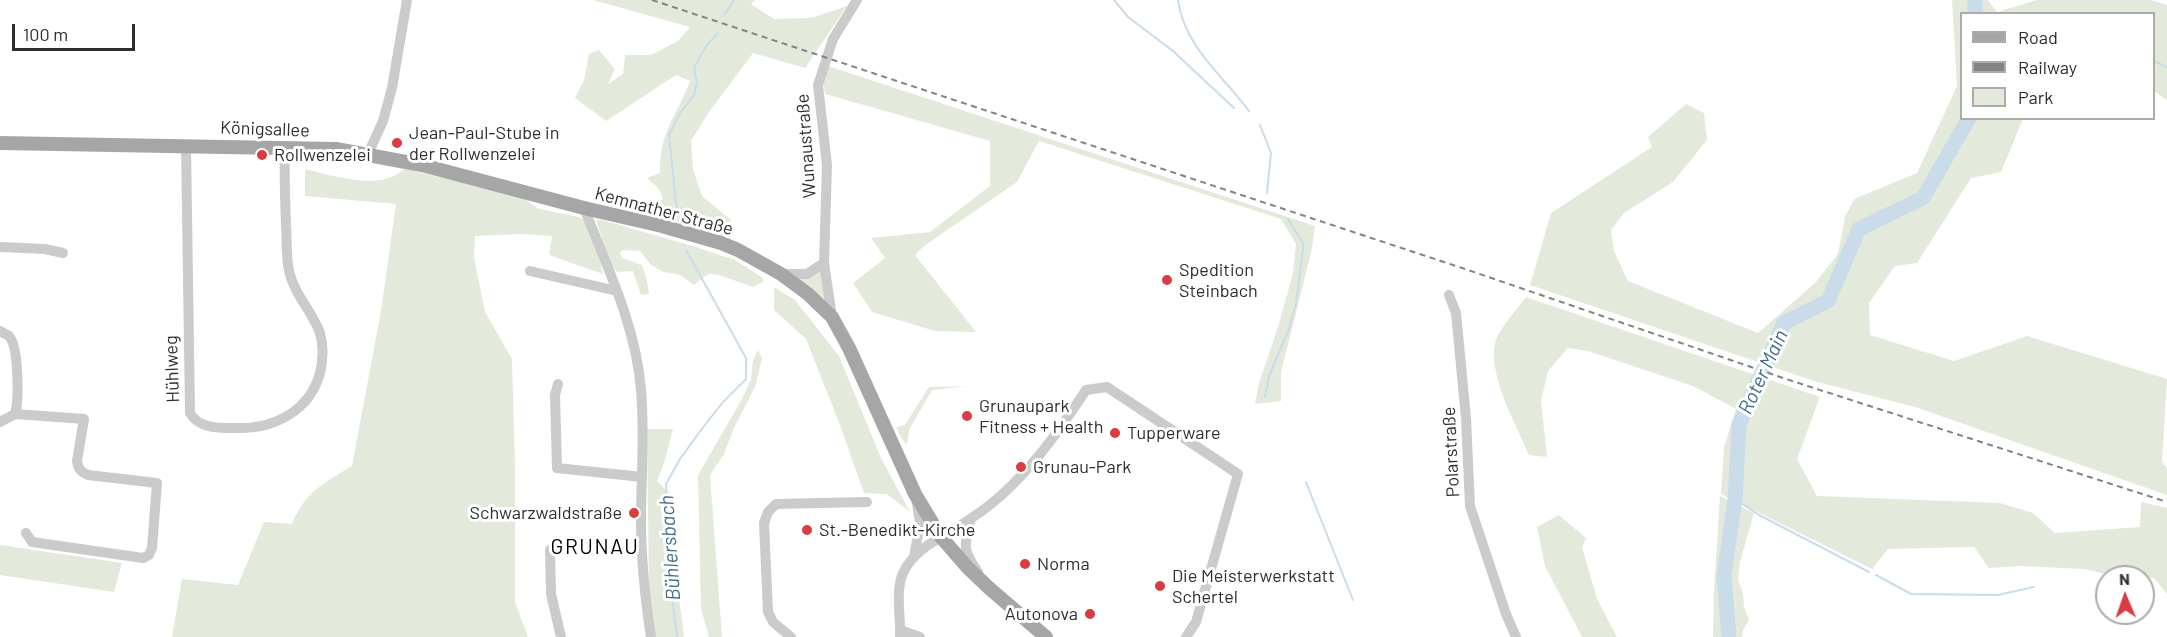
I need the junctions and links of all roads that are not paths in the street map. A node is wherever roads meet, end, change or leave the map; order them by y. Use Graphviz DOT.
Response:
graph roads {
  1 [pos="407,0"];
  2 [pos="857,0"];
  3 [pos="0,143"];
  4 [pos="186,145"];
  5 [pos="285,147"];
  6 [pos="368,154"];
  7 [pos="584,208"];
  8 [pos="0,247"];
  9 [pos="63,253"];
  10 [pos="824,263"];
  11 [pos="530,271"];
  12 [pos="781,274"];
  13 [pos="617,291"];
  14 [pos="1449,295"];
  15 [pos="832,317"];
  16 [pos="0,332"];
  17 [pos="558,384"];
  18 [pos="15,414"];
  19 [pos="0,422"];
  20 [pos="642,477"];
  21 [pos="915,494"];
  22 [pos="867,502"];
  23 [pos="970,519"];
  24 [pos="26,533"];
  25 [pos="942,537"];
  26 [pos="550,550"];
  27 [pos="915,557"];
  28 [pos="989,588"];
  29 [pos="900,633"];
  30 [pos="561,637"];
  31 [pos="651,637"];
  32 [pos="791,637"];
  33 [pos="920,637"];
  34 [pos="1046,637"];
  35 [pos="1186,637"];
  36 [pos="1516,637"];
  1 -- 6 [label="street"];
  2 -- 10 [label="street, Wunaustraße"];
  3 -- 4 [label="main road, Königsallee"];
  4 -- 5 [label="main road, Königsallee"];
  4 -- 5 [label="street, Hühlweg"];
  5 -- 6 [label="main road, Königsallee"];
  6 -- 7 [label="main road, Kemnather Straße"];
  7 -- 12 [label="main road, Kemnather Straße"];
  7 -- 13 [label="street"];
  8 -- 9 [label="street"];
  10 -- 12 [label="street"];
  10 -- 15 [label="street, Wunaustraße"];
  11 -- 13 [label="street"];
  12 -- 15 [label="main road, Kemnather Straße"];
  13 -- 20 [label="street"];
  14 -- 36 [label="street, Polarstraße"];
  15 -- 21 [label="main road, Kemnather Straße"];
  16 -- 18 [label="street"];
  17 -- 20 [label="street"];
  18 -- 19 [label="street"];
  18 -- 24 [label="street"];
  20 -- 31 [label="street"];
  21 -- 25 [label="main road, Kemnather Straße"];
  21 -- 27 [label="street"];
  22 -- 32 [label="street"];
  23 -- 25 [label="street"];
  23 -- 28 [label="street"];
  23 -- 35 [label="street"];
  25 -- 27 [label="street"];
  25 -- 28 [label="main road, Kemnather Straße"];
  26 -- 30 [label="street"];
  27 -- 29 [label="street"];
  28 -- 34 [label="main road, Kemnather Straße"];
  29 -- 33 [label="street"];
}
